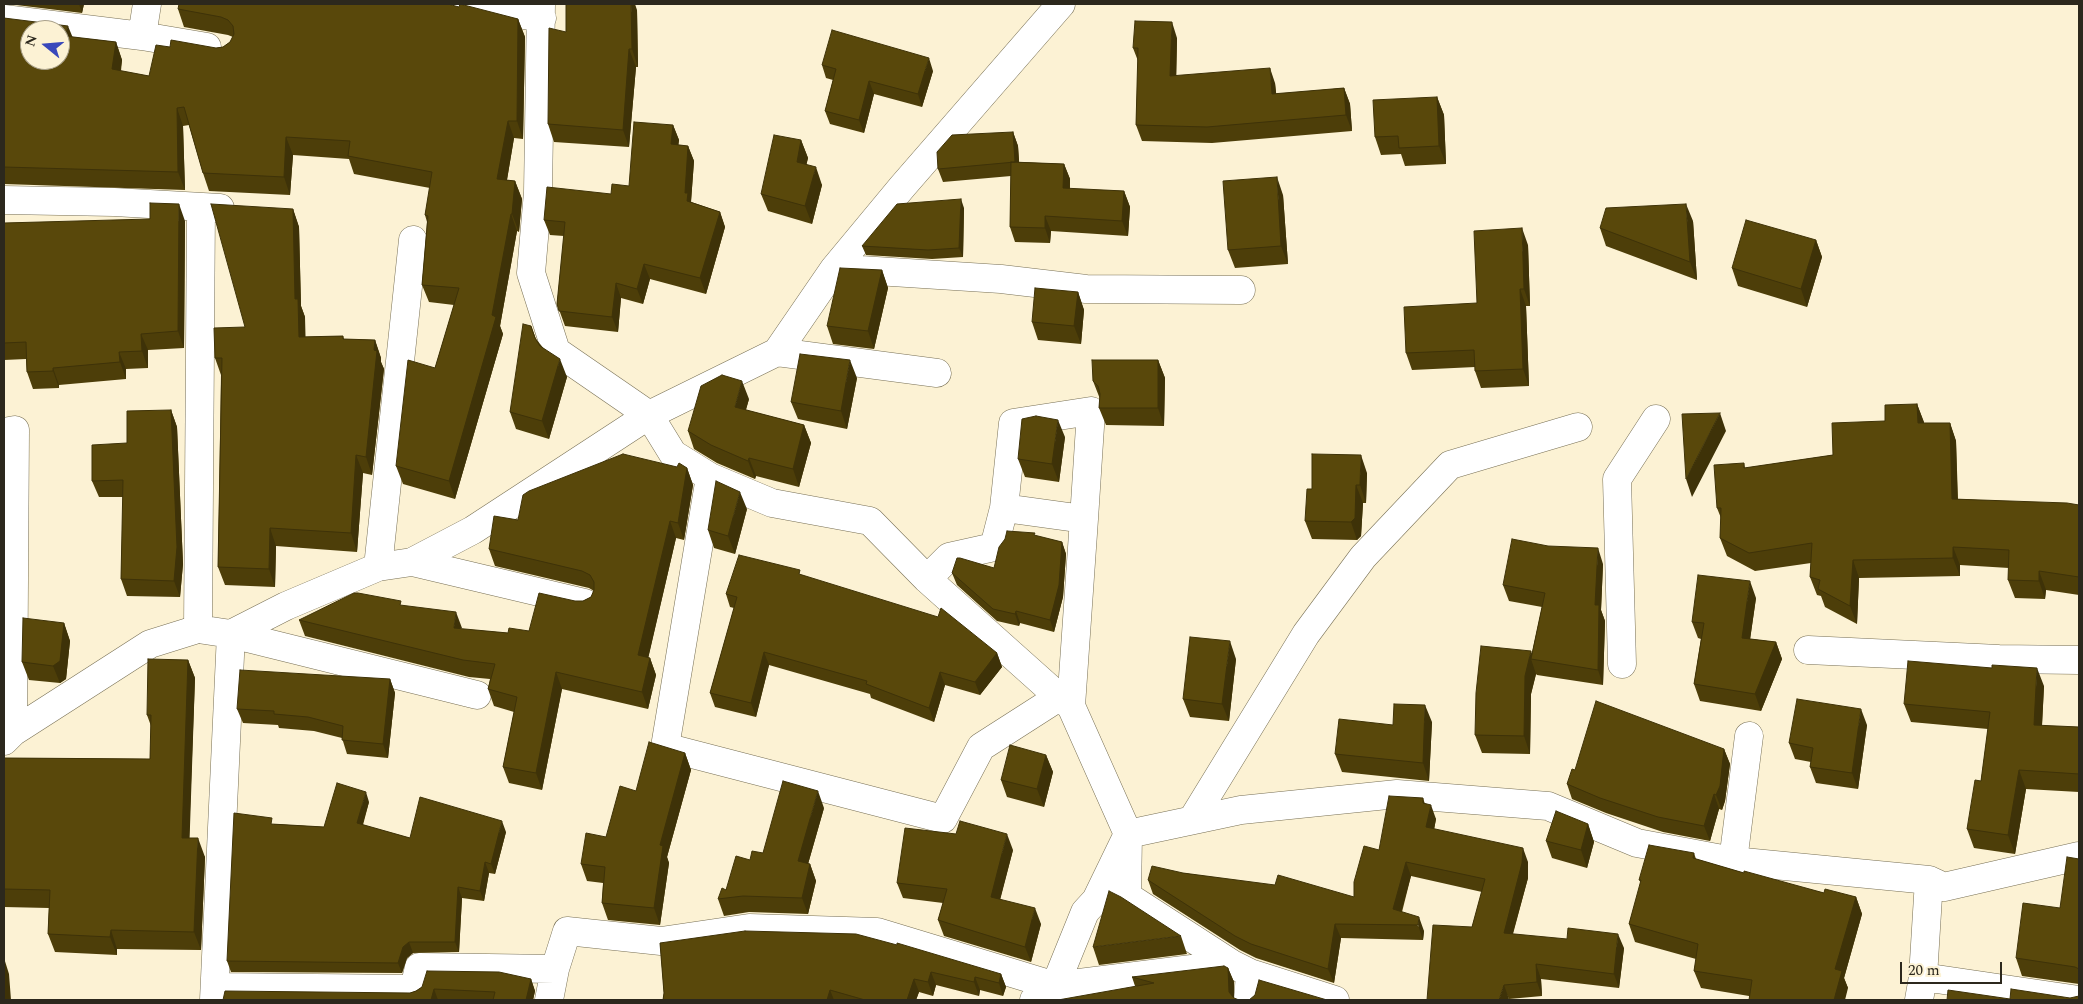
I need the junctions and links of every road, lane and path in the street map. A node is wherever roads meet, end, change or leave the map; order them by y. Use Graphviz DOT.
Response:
graph roads {
  1 [pos="147,4"];
  2 [pos="457,4"];
  3 [pos="1062,4"];
  4 [pos="542,11"];
  5 [pos="4,19"];
  6 [pos="142,36"];
  7 [pos="225,50"];
  8 [pos="4,200"];
  9 [pos="201,207"];
  10 [pos="248,209"];
  11 [pos="413,240"];
  12 [pos="834,269"];
  13 [pos="1241,290"];
  14 [pos="777,352"];
  15 [pos="937,373"];
  16 [pos="649,415"];
  17 [pos="1656,419"];
  18 [pos="1578,427"];
  19 [pos="4,432"];
  20 [pos="710,477"];
  21 [pos="1004,508"];
  22 [pos="1084,519"];
  23 [pos="412,562"];
  24 [pos="378,567"];
  25 [pos="927,579"];
  26 [pos="585,603"];
  27 [pos="198,629"];
  28 [pos="231,634"];
  29 [pos="1808,650"];
  30 [pos="2079,660"];
  31 [pos="1622,664"];
  32 [pos="477,695"];
  33 [pos="1065,701"];
  34 [pos="8,736"];
  35 [pos="1749,736"];
  36 [pos="1192,820"];
  37 [pos="1128,834"];
  38 [pos="2079,856"];
  39 [pos="1733,861"];
  40 [pos="1930,880"];
  41 [pos="1241,968"];
  42 [pos="555,969"];
  43 [pos="1921,989"];
  44 [pos="1045,993"];
  45 [pos="214,994"];
  46 [pos="549,1000"];
  47 [pos="1248,1000"];
  48 [pos="1335,1000"];
  49 [pos="2079,1000"];
  1 -- 6 [label="street"];
  2 -- 4 [label="street"];
  3 -- 12 [label="street"];
  4 -- 16 [label="street"];
  5 -- 6 [label="street"];
  6 -- 7 [label="street"];
  8 -- 9 [label="street"];
  9 -- 10 [label="street"];
  9 -- 27 [label="street"];
  11 -- 24 [label="street"];
  12 -- 13 [label="street"];
  12 -- 14 [label="street"];
  14 -- 15 [label="street"];
  14 -- 16 [label="street"];
  16 -- 20 [label="street"];
  16 -- 23 [label="street"];
  17 -- 31 [label="street"];
  18 -- 36 [label="street"];
  19 -- 34 [label="street"];
  20 -- 25 [label="street"];
  20 -- 33 [label="street"];
  21 -- 22 [label="street"];
  21 -- 22 [label="street"];
  21 -- 25 [label="street"];
  22 -- 33 [label="street"];
  23 -- 24 [label="street"];
  23 -- 26 [label="street"];
  24 -- 28 [label="street"];
  25 -- 33 [label="street"];
  27 -- 28 [label="street"];
  27 -- 34 [label="street"];
  28 -- 32 [label="street"];
  28 -- 45 [label="street"];
  29 -- 30 [label="street"];
  33 -- 37 [label="street"];
  35 -- 39 [label="street"];
  36 -- 37 [label="street"];
  36 -- 39 [label="street"];
  37 -- 41 [label="street"];
  37 -- 44 [label="street"];
  38 -- 40 [label="street"];
  39 -- 40 [label="street"];
  40 -- 43 [label="street"];
  41 -- 44 [label="street"];
  41 -- 47 [label="street"];
  41 -- 48 [label="street"];
  42 -- 44 [label="street"];
  42 -- 45 [label="street"];
  42 -- 46 [label="street"];
  43 -- 49 [label="street"];
}
